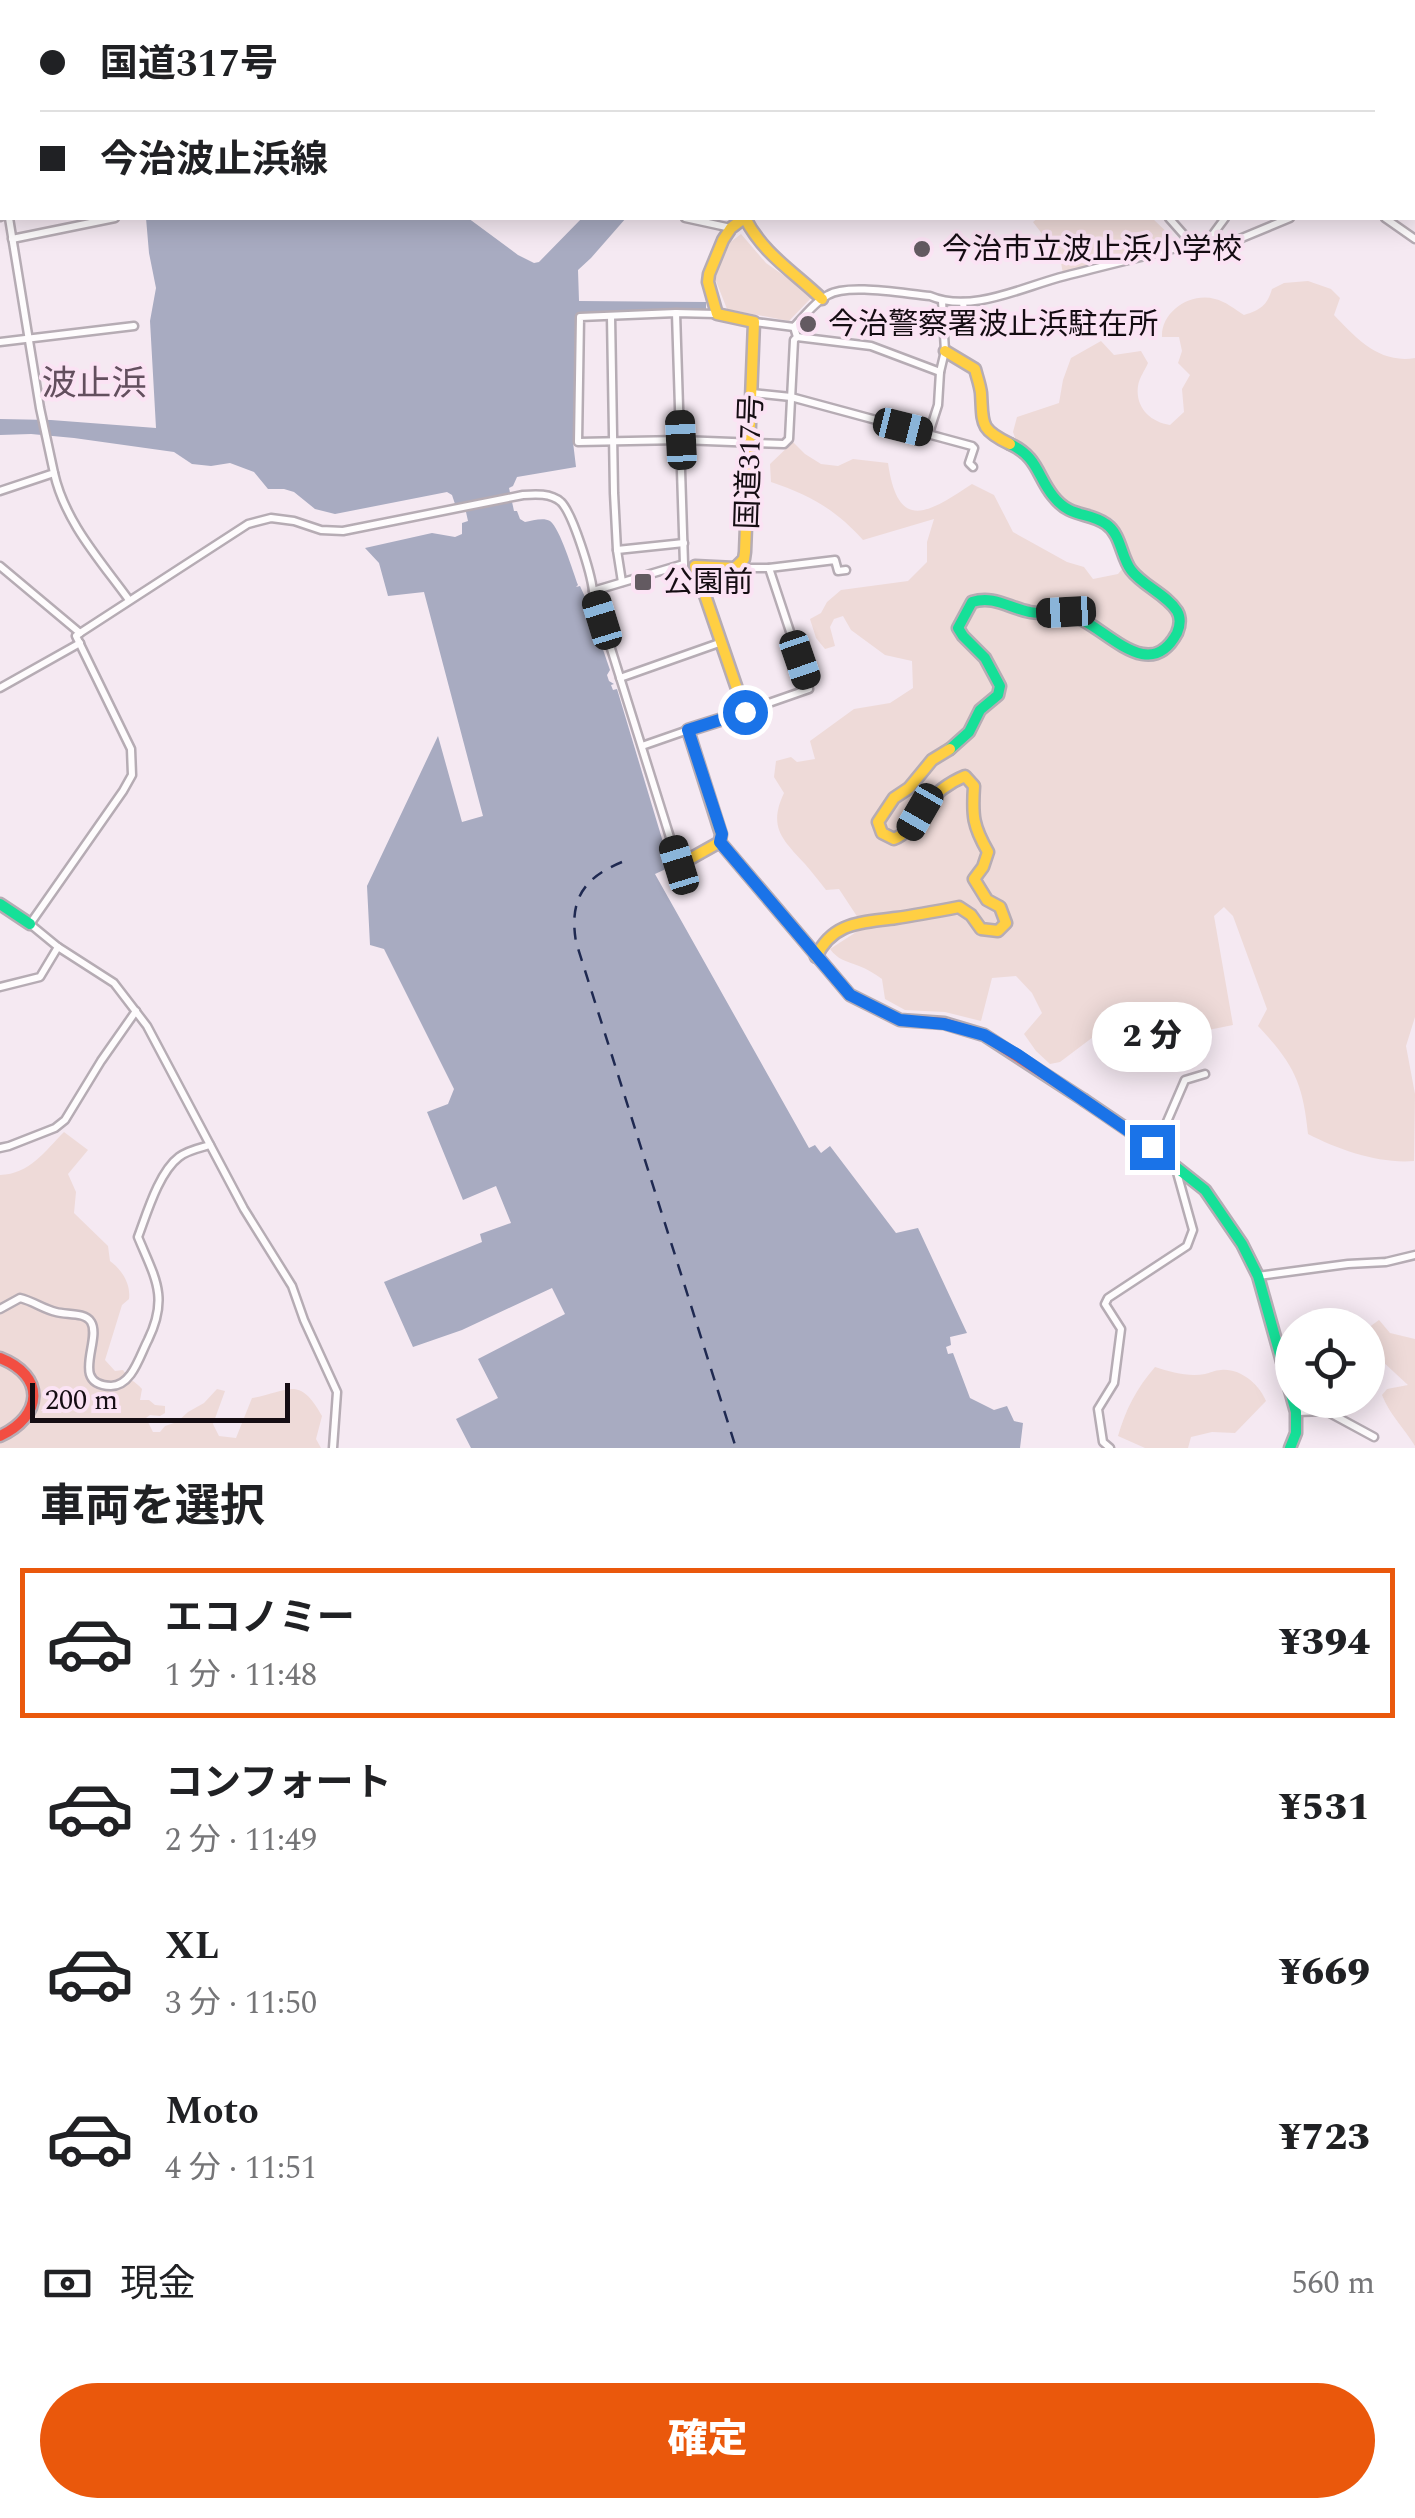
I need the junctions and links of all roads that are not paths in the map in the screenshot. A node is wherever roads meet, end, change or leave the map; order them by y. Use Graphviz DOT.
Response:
graph roads {
  1 [pos="5,220"];
  2 [pos="106,220"];
  3 [pos="694,220"];
  4 [pos="741,220"];
  5 [pos="745,220"];
  6 [pos="1171,220"];
  7 [pos="1223,220"];
  8 [pos="1285,220"];
  9 [pos="1388,220"];
  10 [pos="731,228"];
  11 [pos="1212,237"];
  12 [pos="12,238"];
  13 [pos="1415,239"];
  14 [pos="1192,244"];
  15 [pos="822,299"];
  16 [pos="942,302"];
  17 [pos="962,302"];
  18 [pos="676,314"];
  19 [pos="717,314"];
  20 [pos="611,316"];
  21 [pos="754,322"];
  22 [pos="134,326"];
  23 [pos="794,328"];
  24 [pos="966,330"];
  25 [pos="797,337"];
  26 [pos="28,339"];
  27 [pos="0,342"];
  28 [pos="945,351"];
  29 [pos="940,372"];
  30 [pos="751,393"];
  31 [pos="791,397"];
  32 [pos="929,433"];
  33 [pos="681,440"];
  34 [pos="612,441"];
  35 [pos="748,442"];
  36 [pos="973,467"];
  37 [pos="54,472"];
  38 [pos="0,491"];
  39 [pos="684,543"];
  40 [pos="617,550"];
  41 [pos="740,564"];
  42 [pos="690,565"];
  43 [pos="0,566"];
  44 [pos="769,568"];
  45 [pos="846,570"];
  46 [pos="622,582"];
  47 [pos="593,591"];
  48 [pos="129,600"];
  49 [pos="80,633"];
  50 [pos="722,642"];
  51 [pos="80,643"];
  52 [pos="620,678"];
  53 [pos="0,688"];
  54 [pos="745,712"];
  55 [pos="688,730"];
  56 [pos="642,746"];
  57 [pos="720,842"];
  58 [pos="679,865"];
  59 [pos="0,904"];
  60 [pos="30,924"];
  61 [pos="58,947"];
  62 [pos="816,957"];
  63 [pos="0,987"];
  64 [pos="136,1011"];
  65 [pos="1205,1074"];
  66 [pos="210,1145"];
  67 [pos="1152,1147"];
  68 [pos="0,1148"];
  69 [pos="1176,1166"];
  70 [pos="1415,1255"];
  71 [pos="1258,1276"];
  72 [pos="0,1309"];
  73 [pos="1275,1337"];
  74 [pos="0,1358"];
  75 [pos="1296,1418"];
  76 [pos="1340,1418"];
  77 [pos="0,1436"];
  78 [pos="1374,1437"];
  79 [pos="333,1448"];
  80 [pos="1110,1448"];
  81 [pos="1290,1448"];
  1 -- 12 [label="street"];
  2 -- 12 [label="street"];
  3 -- 10 [label="street"];
  4 -- 10 [label="main road"];
  5 -- 15 [label="main road"];
  6 -- 14 [label="street"];
  7 -- 11 [label="street"];
  8 -- 11 [label="street"];
  9 -- 13 [label="street"];
  10 -- 19 [label="main road"];
  11 -- 14 [label="street"];
  12 -- 26 [label="street"];
  14 -- 17 [label="street"];
  15 -- 16 [label="street"];
  15 -- 23 [label="street"];
  16 -- 17 [label="street"];
  16 -- 28 [label="street"];
  17 -- 24 [label="street"];
  18 -- 19 [label="street"];
  18 -- 20 [label="street"];
  18 -- 33 [label="street"];
  19 -- 21 [label="main road"];
  20 -- 34 [label="street"];
  20 -- 34 [label="street"];
  21 -- 23 [label="street"];
  21 -- 30 [label="main road, 国道317号"];
  22 -- 26 [label="street"];
  23 -- 25 [label="street"];
  25 -- 29 [label="street"];
  25 -- 31 [label="street"];
  26 -- 27 [label="street"];
  26 -- 37 [label="street"];
  28 -- 29 [label="street"];
  28 -- 62 [label="main road"];
  29 -- 32 [label="street"];
  30 -- 31 [label="street"];
  30 -- 35 [label="main road, 国道317号"];
  31 -- 32 [label="street"];
  31 -- 35 [label="street"];
  32 -- 36 [label="street"];
  33 -- 34 [label="street"];
  33 -- 35 [label="street"];
  33 -- 39 [label="street"];
  34 -- 40 [label="street"];
  35 -- 41 [label="main road, 国道317号"];
  37 -- 38 [label="street"];
  37 -- 48 [label="street"];
  39 -- 40 [label="street"];
  39 -- 42 [label="street"];
  40 -- 46 [label="street"];
  41 -- 42 [label="main road, 国道317号"];
  41 -- 44 [label="street"];
  42 -- 46 [label="street"];
  42 -- 50 [label="main road"];
  43 -- 49 [label="street"];
  44 -- 45 [label="street"];
  44 -- 54 [label="street"];
  46 -- 47 [label="street"];
  47 -- 48 [label="street"];
  47 -- 52 [label="street"];
  48 -- 49 [label="street"];
  49 -- 51 [label="street"];
  50 -- 52 [label="street"];
  50 -- 54 [label="main road"];
  51 -- 53 [label="street"];
  51 -- 60 [label="street"];
  52 -- 56 [label="street"];
  54 -- 55 [label="main road"];
  55 -- 56 [label="street"];
  55 -- 57 [label="main road"];
  56 -- 58 [label="street"];
  57 -- 58 [label="main road"];
  57 -- 62 [label="main road"];
  59 -- 60 [label="main road"];
  60 -- 61 [label="street"];
  61 -- 63 [label="street"];
  61 -- 64 [label="street"];
  62 -- 67 [label="main road"];
  64 -- 66 [label="street"];
  64 -- 68 [label="street"];
  65 -- 67 [label="street"];
  66 -- 72 [label="street"];
  66 -- 79 [label="street"];
  67 -- 69 [label="main road"];
  69 -- 71 [label="main road"];
  69 -- 80 [label="street"];
  70 -- 71 [label="street"];
  71 -- 73 [label="main road"];
  74 -- 77 [label="main road"];
  75 -- 81 [label="main road"];
  76 -- 78 [label="street"];
}
